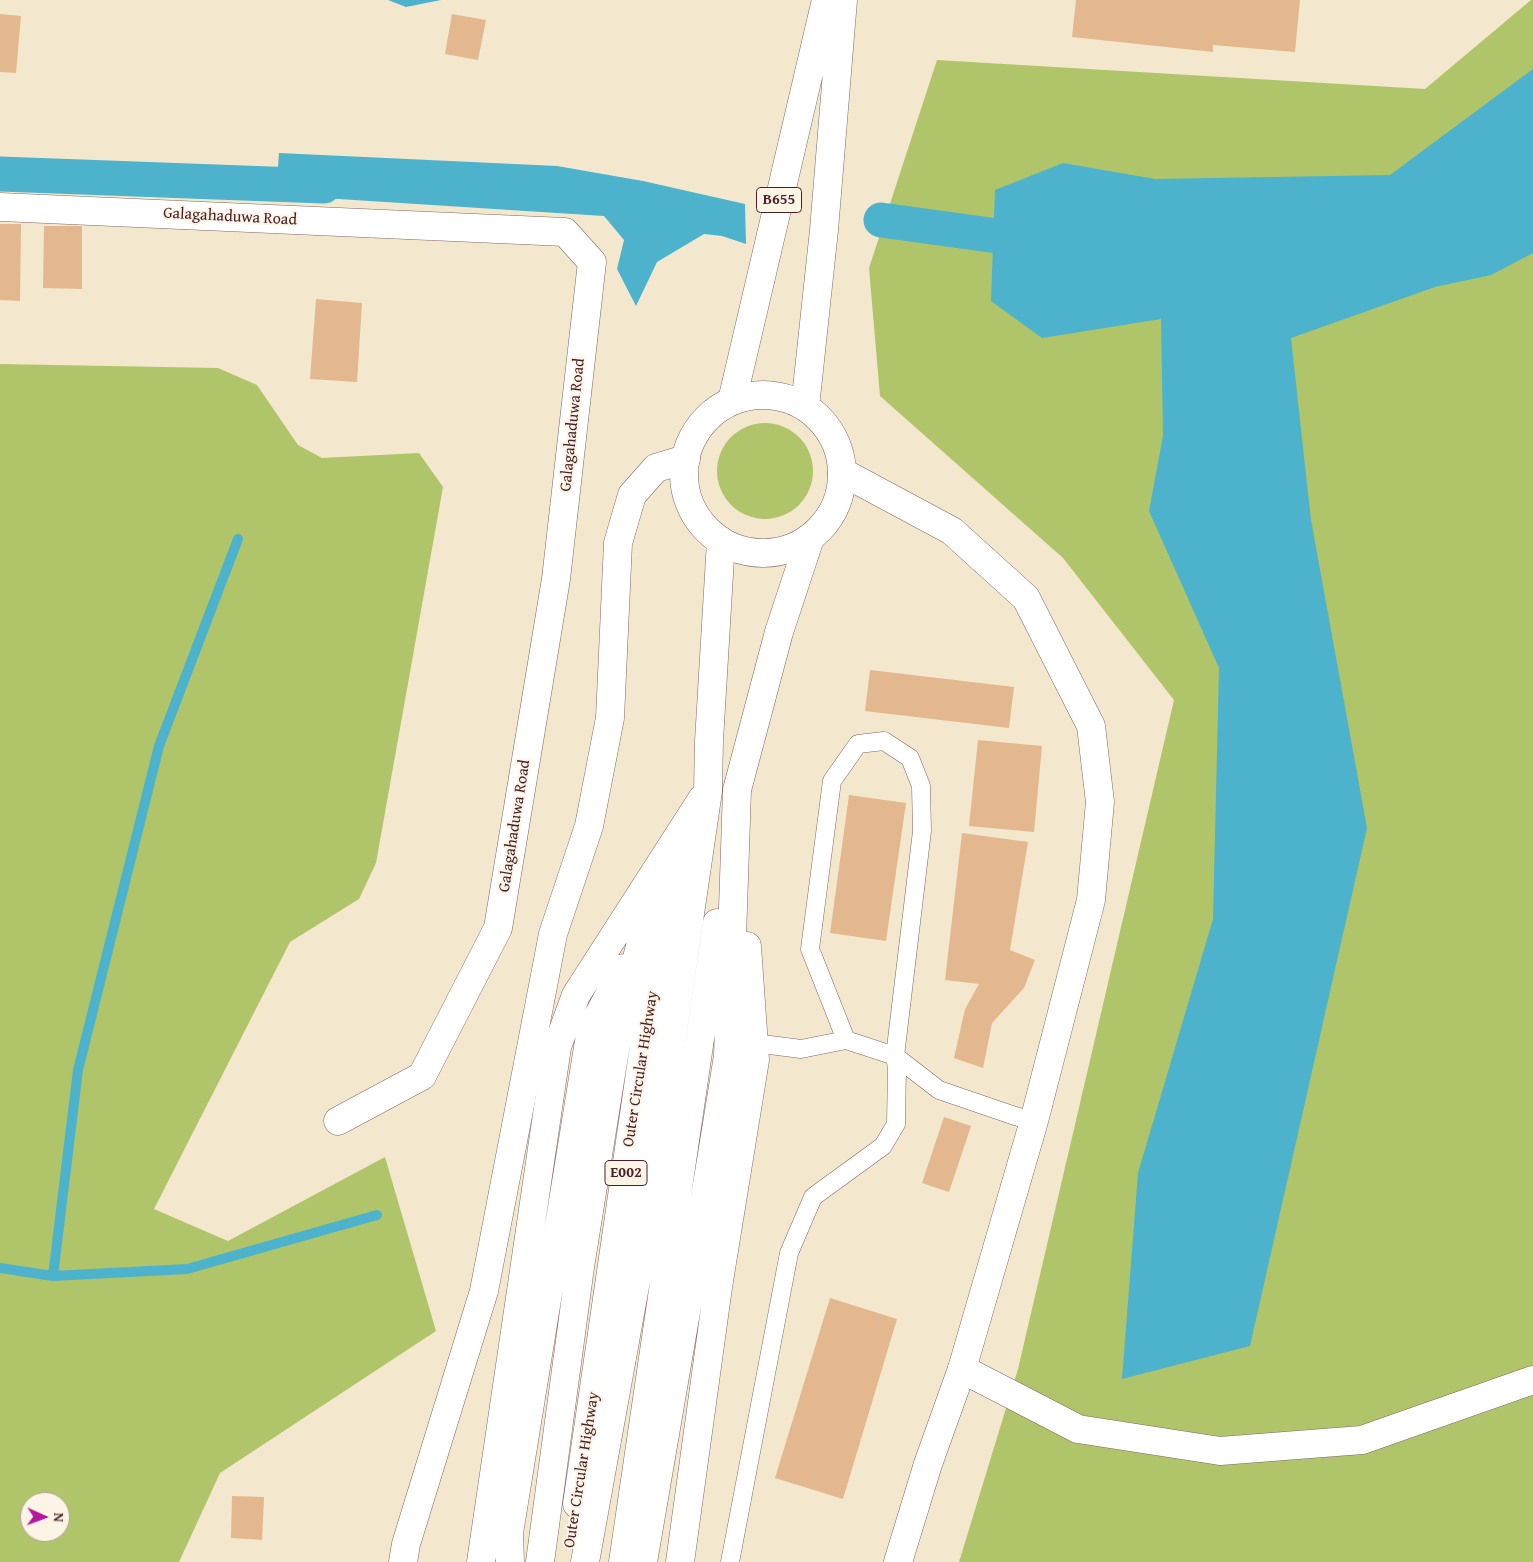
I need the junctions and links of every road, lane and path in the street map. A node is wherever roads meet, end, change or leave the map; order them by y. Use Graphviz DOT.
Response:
graph roads {
  1 [pos="826,0"];
  2 [pos="843,0"];
  3 [pos="0,207"];
  4 [pos="732,401"];
  5 [pos="805,407"];
  6 [pos="686,459"];
  7 [pos="842,472"];
  8 [pos="810,538"];
  9 [pos="721,541"];
  10 [pos="708,790"];
  11 [pos="737,790"];
  12 [pos="672,874"];
  13 [pos="644,931"];
  14 [pos="846,1040"];
  15 [pos="754,1043"];
  16 [pos="895,1056"];
  17 [pos="338,1121"];
  18 [pos="1034,1121"];
  19 [pos="962,1369"];
  20 [pos="1533,1380"];
  21 [pos="403,1562"];
  22 [pos="481,1562"];
  23 [pos="510,1562"];
  24 [pos="540,1562"];
  25 [pos="568,1562"];
  26 [pos="585,1562"];
  27 [pos="623,1562"];
  28 [pos="643,1562"];
  29 [pos="680,1562"];
  30 [pos="730,1562"];
  31 [pos="898,1562"];
  1 -- 4 [label="main road, B655"];
  2 -- 5 [label="main road, B655"];
  3 -- 17 [label="main road, Galagahaduwa Road"];
  4 -- 5 [label="main road"];
  4 -- 6 [label="main road"];
  5 -- 7 [label="main road"];
  6 -- 9 [label="main road"];
  6 -- 21 [label="main road"];
  7 -- 8 [label="main road"];
  7 -- 18 [label="main road"];
  8 -- 9 [label="main road"];
  8 -- 11 [label="main road"];
  9 -- 10 [label="main road"];
  10 -- 12 [label="main road, Outer Circular Highway / E002"];
  10 -- 22 [label="main road"];
  10 -- 26 [label="main road"];
  11 -- 15 [label="main road"];
  11 -- 27 [label="main road"];
  11 -- 28 [label="main road"];
  12 -- 13 [label="main road"];
  12 -- 25 [label="main road, Outer Circular Highway / E002"];
  13 -- 23 [label="main road"];
  13 -- 24 [label="main road"];
  14 -- 15 [label="lane"];
  14 -- 16 [label="lane"];
  14 -- 16 [label="lane"];
  15 -- 29 [label="main road"];
  16 -- 18 [label="lane"];
  16 -- 30 [label="lane"];
  18 -- 19 [label="main road"];
  19 -- 20 [label="main road"];
  19 -- 31 [label="main road"];
}
